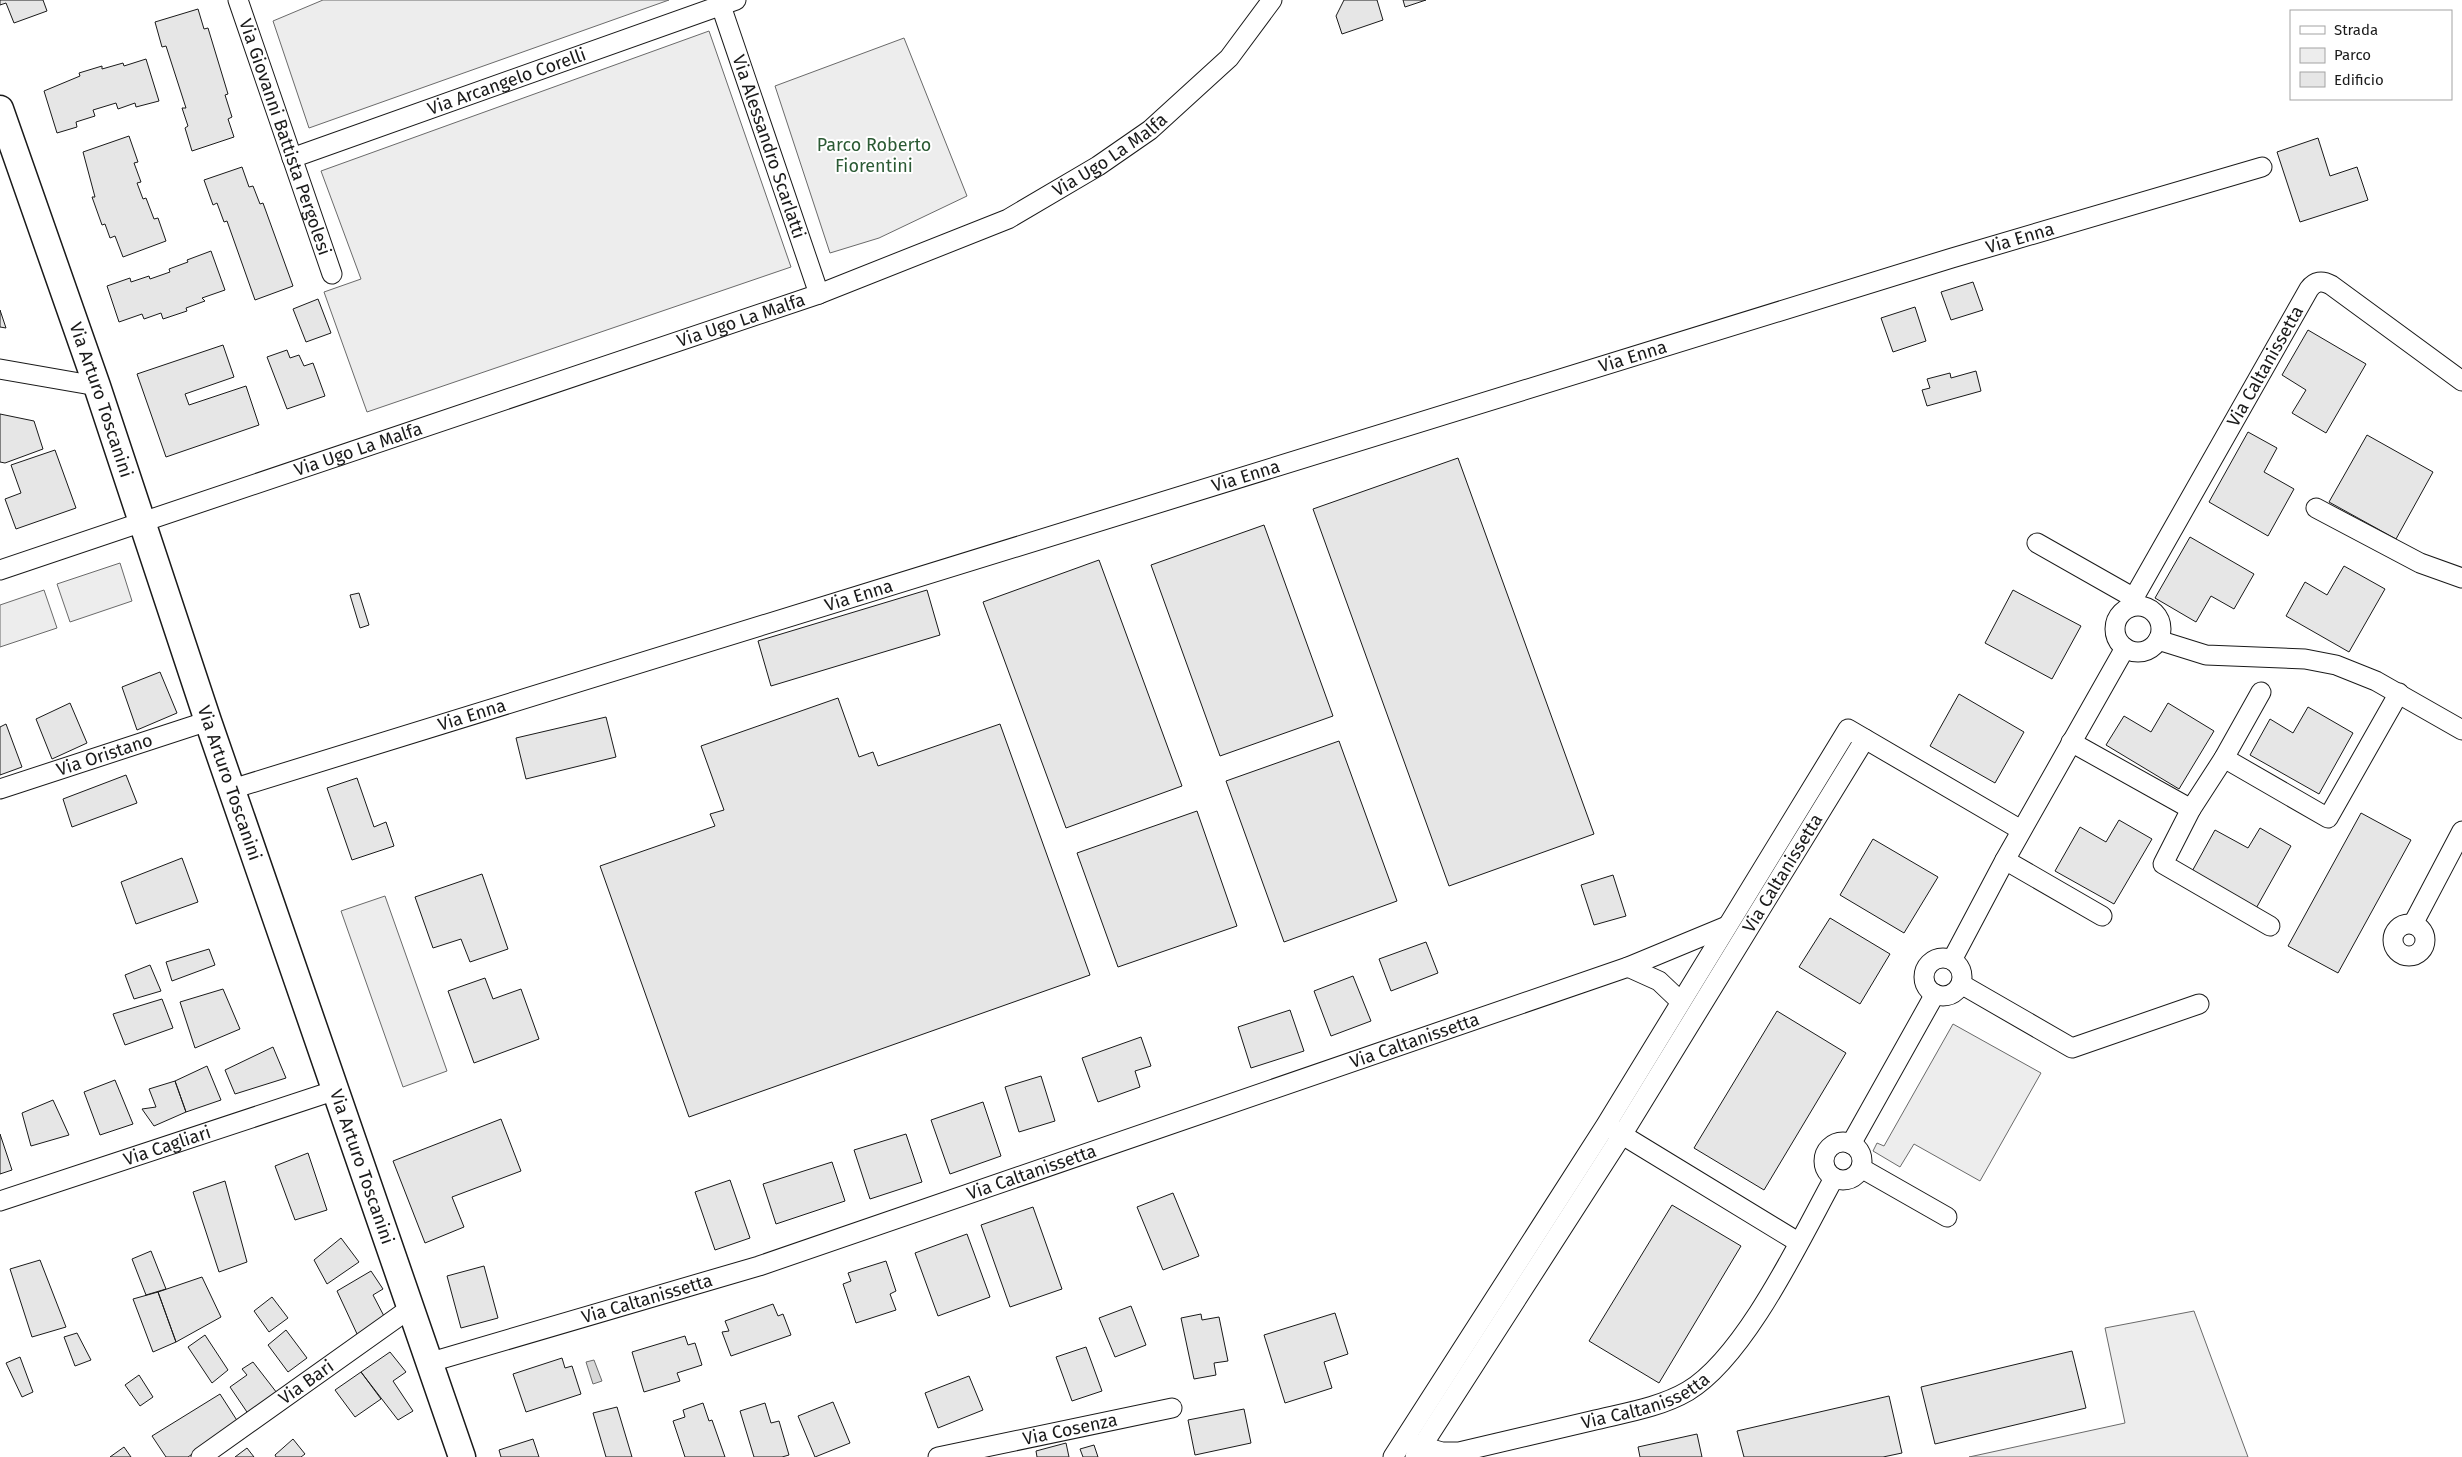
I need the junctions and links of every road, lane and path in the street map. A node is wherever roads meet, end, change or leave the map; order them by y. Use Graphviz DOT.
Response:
graph roads {
  1 [pos="238,0"];
  2 [pos="1272,0"];
  3 [pos="725,2"];
  4 [pos="0,110"];
  5 [pos="292,158"];
  6 [pos="2262,167"];
  7 [pos="332,274"];
  8 [pos="819,294"];
  9 [pos="0,369"];
  10 [pos="2462,381"];
  11 [pos="97,386"];
  12 [pos="2316,508"];
  13 [pos="143,520"];
  14 [pos="2037,542"];
  15 [pos="0,570"];
  16 [pos="2462,578"];
  17 [pos="2131,603"];
  18 [pos="2158,640"];
  19 [pos="2125,648"];
  20 [pos="2261,692"];
  21 [pos="2399,693"];
  22 [pos="208,721"];
  23 [pos="2462,730"];
  24 [pos="1865,739"];
  25 [pos="2070,742"];
  26 [pos="2224,758"];
  27 [pos="0,790"];
  28 [pos="232,790"];
  29 [pos="2192,809"];
  30 [pos="2021,830"];
  31 [pos="2462,831"];
  32 [pos="2005,860"];
  33 [pos="2102,916"];
  34 [pos="2413,924"];
  35 [pos="1727,926"];
  36 [pos="2270,926"];
  37 [pos="1952,960"];
  38 [pos="1628,967"];
  39 [pos="1961,984"];
  40 [pos="1934,994"];
  41 [pos="1680,1001"];
  42 [pos="2199,1004"];
  43 [pos="336,1090"];
  44 [pos="1614,1130"];
  45 [pos="1851,1144"];
  46 [pos="1861,1168"];
  47 [pos="1834,1178"];
  48 [pos="0,1202"];
  49 [pos="1947,1217"];
  50 [pos="1798,1242"];
  51 [pos="412,1307"];
  52 [pos="431,1362"];
  53 [pos="1172,1408"];
  54 [pos="1403,1440"];
  55 [pos="1419,1452"];
  56 [pos="201,1457"];
  57 [pos="462,1457"];
  58 [pos="938,1457"];
  59 [pos="1393,1457"];
  1 -- 5 [label="street, Via Giovanni Battista Pergolesi"];
  2 -- 8 [label="street, Via Ugo La Malfa"];
  3 -- 5 [label="street, Via Arcangelo Corelli"];
  3 -- 8 [label="street, Via Alessandro Scarlatti"];
  4 -- 11 [label="street, Via Arturo Toscanini"];
  5 -- 7 [label="street, Via Giovanni Battista Pergolesi"];
  6 -- 28 [label="street, Via Enna"];
  8 -- 13 [label="street, Via Ugo La Malfa"];
  9 -- 11 [label="street"];
  10 -- 17 [label="street, Via Caltanissetta"];
  11 -- 13 [label="street, Via Arturo Toscanini"];
  12 -- 16 [label="street"];
  13 -- 15 [label="street, Via Ugo La Malfa"];
  13 -- 22 [label="street, Via Arturo Toscanini"];
  14 -- 17 [label="street"];
  17 -- 18 [label="street"];
  17 -- 19 [label="street"];
  18 -- 19 [label="street"];
  18 -- 21 [label="street"];
  19 -- 25 [label="street"];
  20 -- 26 [label="street"];
  21 -- 23 [label="street"];
  21 -- 26 [label="street"];
  22 -- 27 [label="street, Via Oristano"];
  22 -- 28 [label="street, Via Arturo Toscanini"];
  24 -- 30 [label="street, Via Caltanissetta"];
  24 -- 35 [label="street, Via Caltanissetta"];
  24 -- 44 [label="street, Via Caltanissetta"];
  25 -- 29 [label="street"];
  25 -- 30 [label="street"];
  26 -- 29 [label="street"];
  28 -- 43 [label="street, Via Arturo Toscanini"];
  29 -- 36 [label="street"];
  30 -- 32 [label="street"];
  31 -- 34 [label="street"];
  32 -- 33 [label="street"];
  32 -- 37 [label="street"];
  35 -- 38 [label="street, Via Caltanissetta"];
  35 -- 41 [label="street, Via Caltanissetta"];
  37 -- 39 [label="street"];
  37 -- 40 [label="street"];
  38 -- 41 [label="street"];
  38 -- 52 [label="street, Via Caltanissetta"];
  39 -- 40 [label="street"];
  39 -- 42 [label="street"];
  40 -- 45 [label="street"];
  41 -- 44 [label="street, Via Caltanissetta"];
  43 -- 48 [label="street, Via Cagliari"];
  43 -- 51 [label="street, Via Arturo Toscanini"];
  44 -- 50 [label="street"];
  44 -- 54 [label="street, Via Caltanissetta"];
  44 -- 55 [label="street, Via Caltanissetta"];
  45 -- 46 [label="street"];
  45 -- 47 [label="street"];
  46 -- 47 [label="street"];
  46 -- 49 [label="street"];
  47 -- 50 [label="street, Via Caltanissetta"];
  50 -- 55 [label="street, Via Caltanissetta"];
  51 -- 52 [label="street, Via Arturo Toscanini"];
  51 -- 56 [label="street, Via Bari"];
  52 -- 57 [label="street, Via Arturo Toscanini"];
  53 -- 58 [label="street, Via Cosenza"];
  54 -- 55 [label="street, Via Caltanissetta"];
  54 -- 59 [label="street, Via Caltanissetta"];
}
